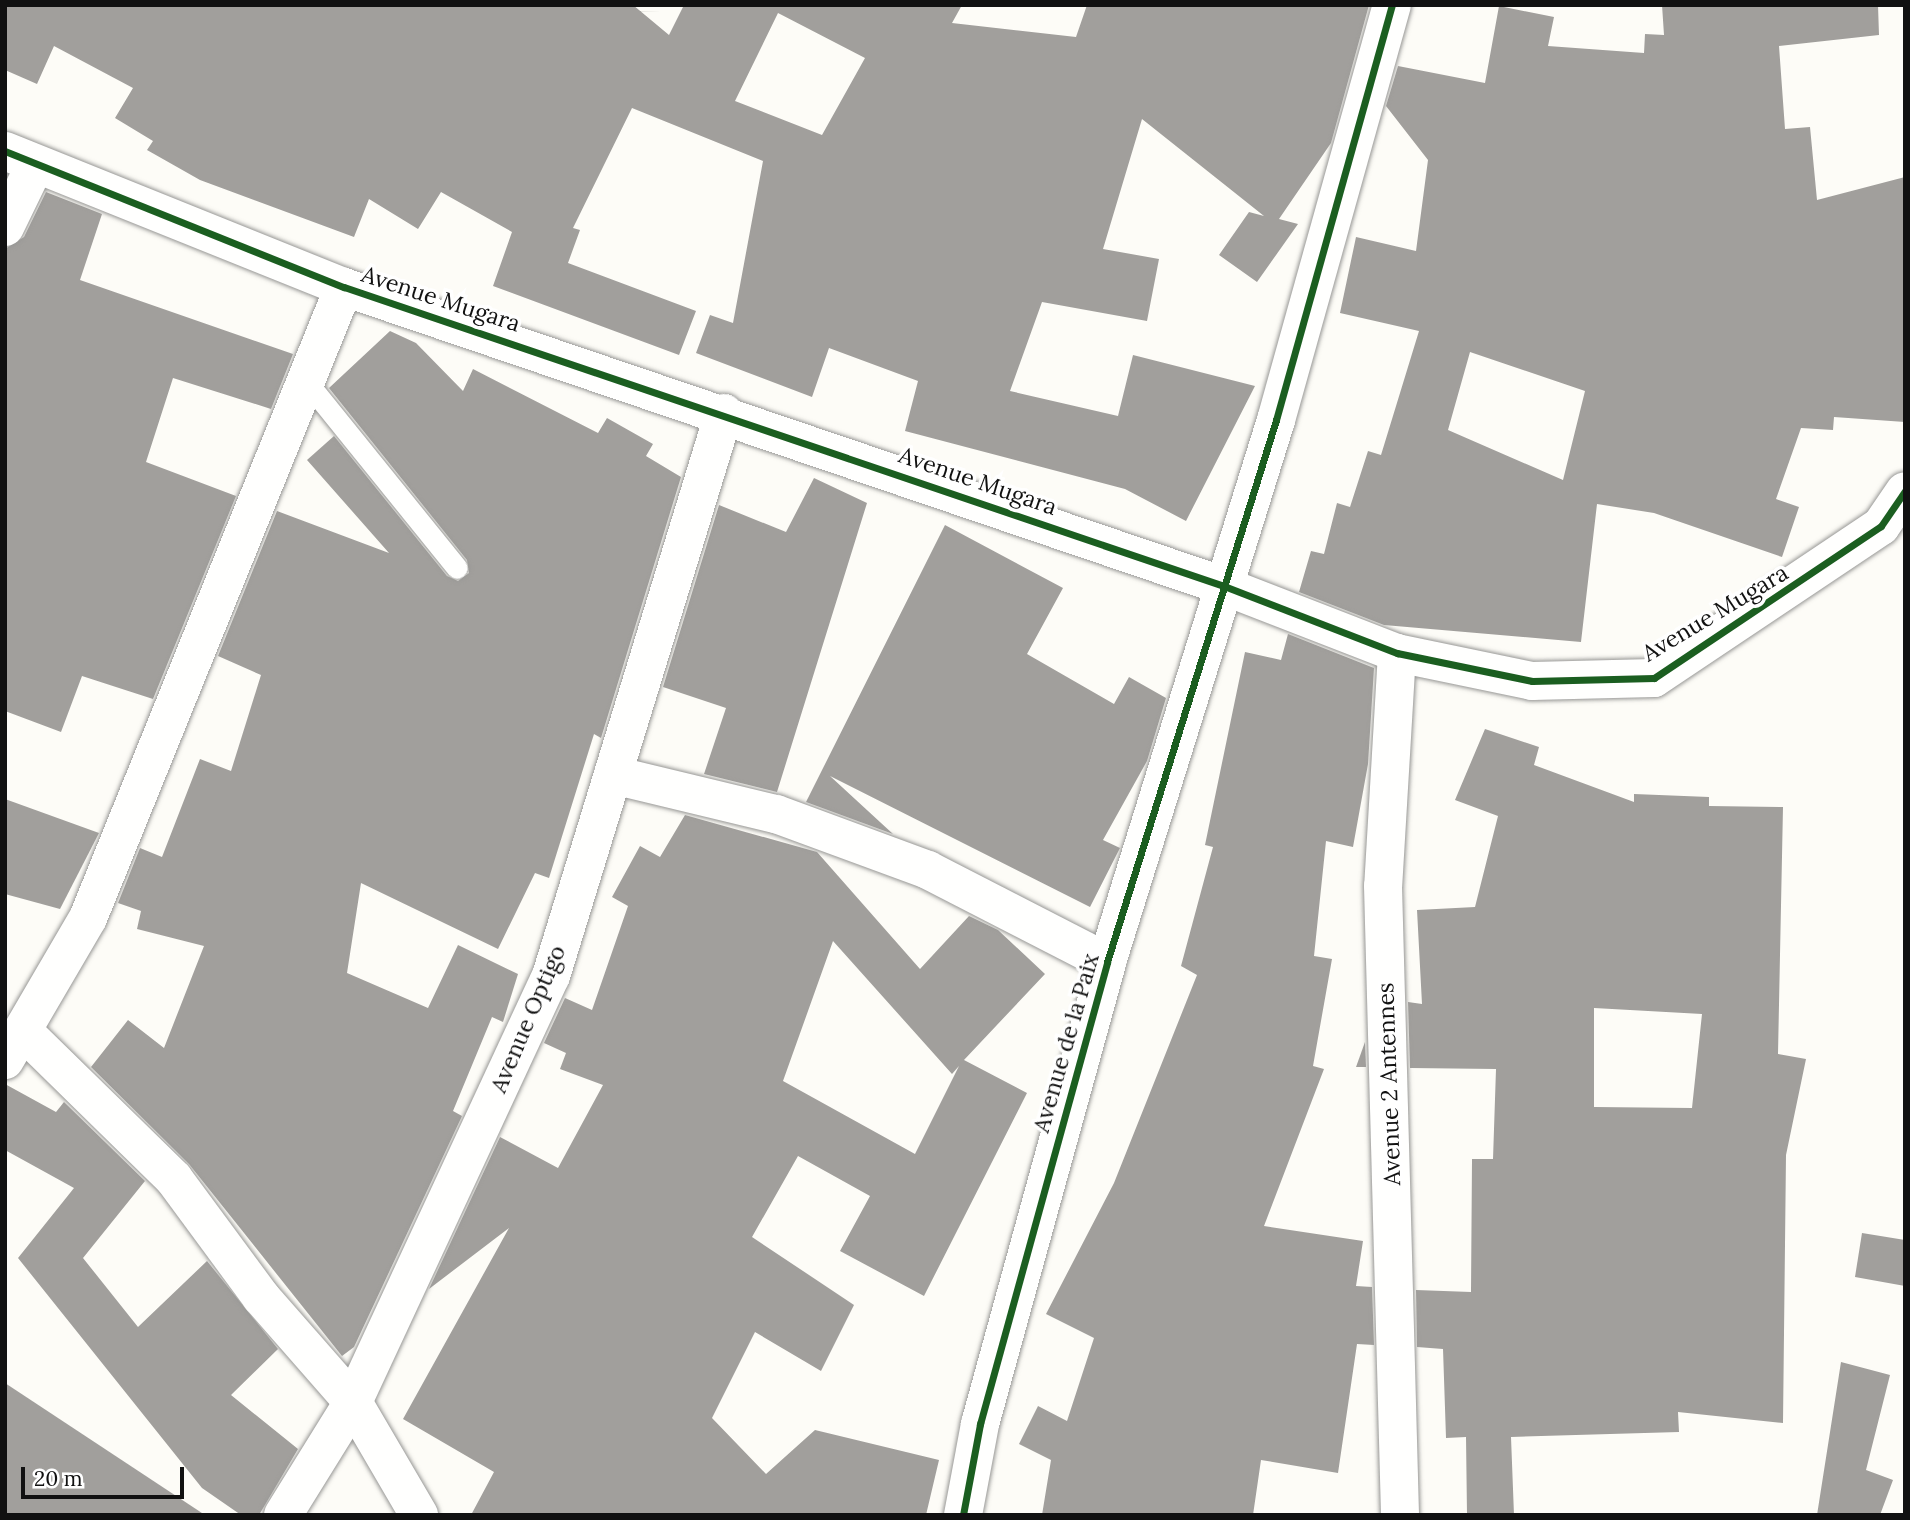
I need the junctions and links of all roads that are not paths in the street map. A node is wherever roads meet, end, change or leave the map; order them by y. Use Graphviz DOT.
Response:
graph roads {
  1 [pos="1392,5"];
  2 [pos="20,158"];
  3 [pos="5,227"];
  4 [pos="344,287"];
  5 [pos="306,381"];
  6 [pos="724,413"];
  7 [pos="1905,491"];
  8 [pos="457,568"];
  9 [pos="1224,586"];
  10 [pos="1397,653"];
  11 [pos="613,775"];
  12 [pos="1107,962"];
  13 [pos="14,1046"];
  14 [pos="352,1402"];
  15 [pos="283,1515"];
  16 [pos="419,1515"];
  17 [pos="963,1515"];
  18 [pos="1401,1515"];
  1 -- 9 [label="street, Avenue de la Paix"];
  2 -- 3 [label="street"];
  2 -- 4 [label="street, Avenue Mugara"];
  4 -- 5 [label="street"];
  4 -- 6 [label="street, Avenue Mugara"];
  5 -- 8 [label="lane"];
  5 -- 13 [label="street"];
  6 -- 9 [label="street, Avenue Mugara"];
  6 -- 11 [label="street, Avenue Optigo"];
  7 -- 10 [label="street, Avenue Mugara"];
  9 -- 10 [label="street, Avenue Mugara"];
  9 -- 12 [label="street, Avenue de la Paix"];
  10 -- 18 [label="street, Avenue 2 Antennes"];
  11 -- 12 [label="street"];
  11 -- 14 [label="street, Avenue Optigo"];
  12 -- 17 [label="street, Avenue de la Paix"];
  13 -- 14 [label="street"];
  14 -- 15 [label="street, Avenue Optigo"];
  14 -- 16 [label="street"];
}
